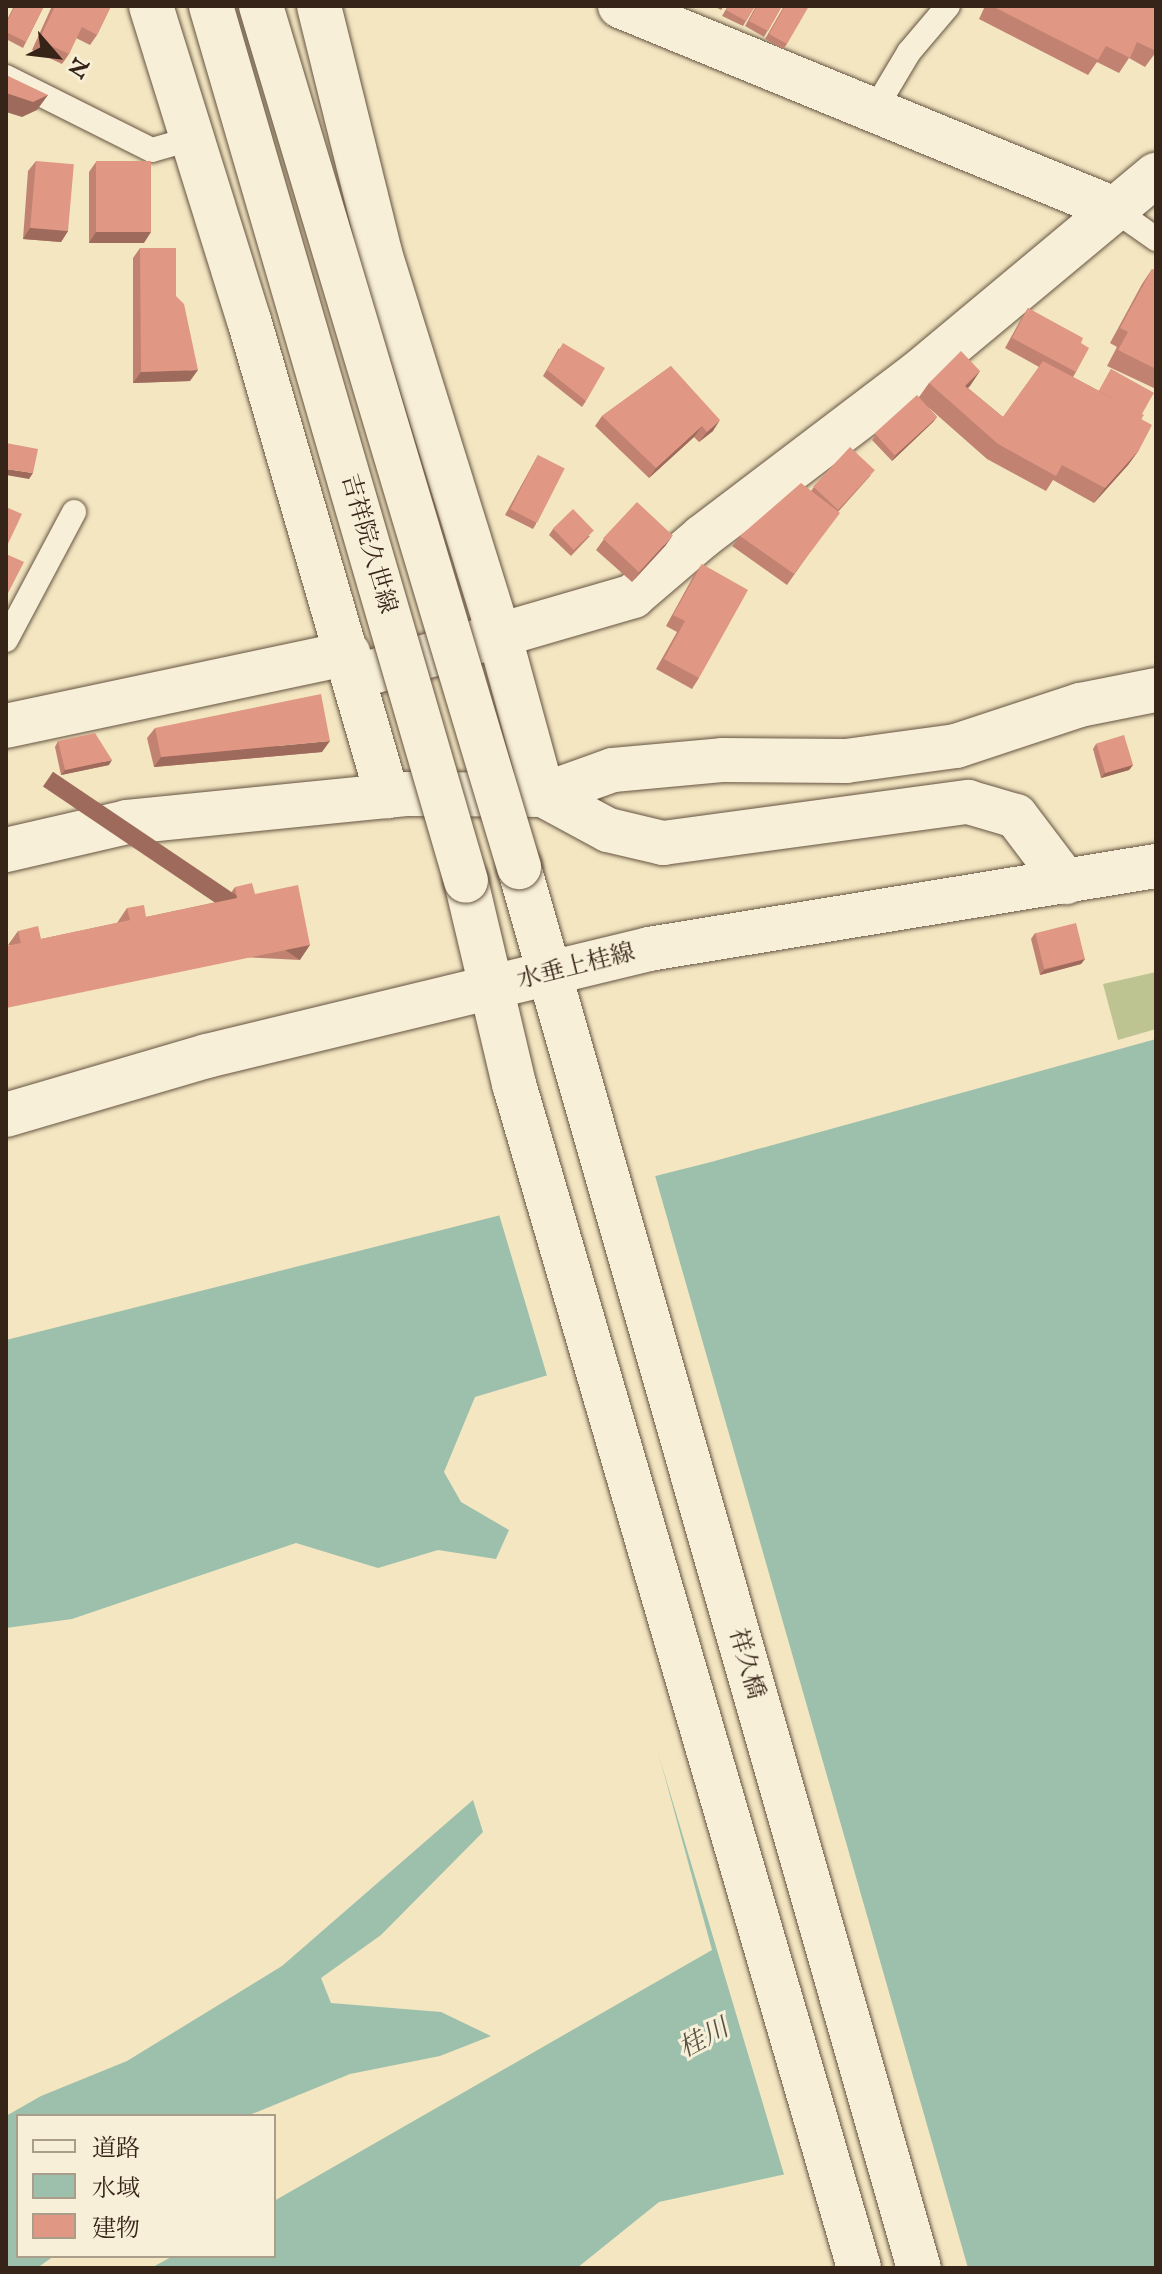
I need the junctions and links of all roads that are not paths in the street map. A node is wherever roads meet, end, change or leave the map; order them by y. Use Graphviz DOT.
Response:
graph roads {
  1 [pos="151,6"];
  2 [pos="211,6"];
  3 [pos="261,6"];
  4 [pos="319,6"];
  5 [pos="620,6"];
  6 [pos="948,6"];
  7 [pos="670,16"];
  8 [pos="6,77"];
  9 [pos="875,109"];
  10 [pos="190,139"];
  11 [pos="1156,175"];
  12 [pos="1112,208"];
  13 [pos="1156,239"];
  14 [pos="74,512"];
  15 [pos="499,634"];
  16 [pos="6,640"];
  17 [pos="351,665"];
  18 [pos="1156,690"];
  19 [pos="6,726"];
  20 [pos="543,795"];
  21 [pos="387,796"];
  22 [pos="6,850"];
  23 [pos="1156,866"];
  24 [pos="1066,882"];
  25 [pos="547,971"];
  26 [pos="489,989"];
  27 [pos="572,1060"];
  28 [pos="6,1115"];
  29 [pos="859,2268"];
  30 [pos="919,2268"];
  1 -- 10 [label="street"];
  2 -- 26 [label="street, 吉祥院久世線, bridge"];
  3 -- 25 [label="street, 吉祥院久世線, bridge"];
  4 -- 15 [label="street"];
  5 -- 7 [label="street"];
  6 -- 9 [label="lane"];
  7 -- 9 [label="street"];
  8 -- 10 [label="lane"];
  9 -- 12 [label="street"];
  10 -- 17 [label="street"];
  11 -- 12 [label="street"];
  12 -- 13 [label="lane"];
  12 -- 15 [label="street"];
  14 -- 16 [label="lane"];
  15 -- 17 [label="street"];
  15 -- 20 [label="street"];
  17 -- 19 [label="street"];
  17 -- 21 [label="street"];
  18 -- 20 [label="street"];
  20 -- 21 [label="street"];
  20 -- 24 [label="street"];
  21 -- 22 [label="street"];
  23 -- 24 [label="street, 水垂上桂線"];
  24 -- 25 [label="street, 水垂上桂線"];
  25 -- 26 [label="street, 水垂上桂線"];
  25 -- 27 [label="street, 吉祥院久世線"];
  26 -- 28 [label="street, 水垂上桂線"];
  26 -- 29 [label="street, 吉祥院久世線"];
  27 -- 30 [label="street, 祥久橋"];
}
